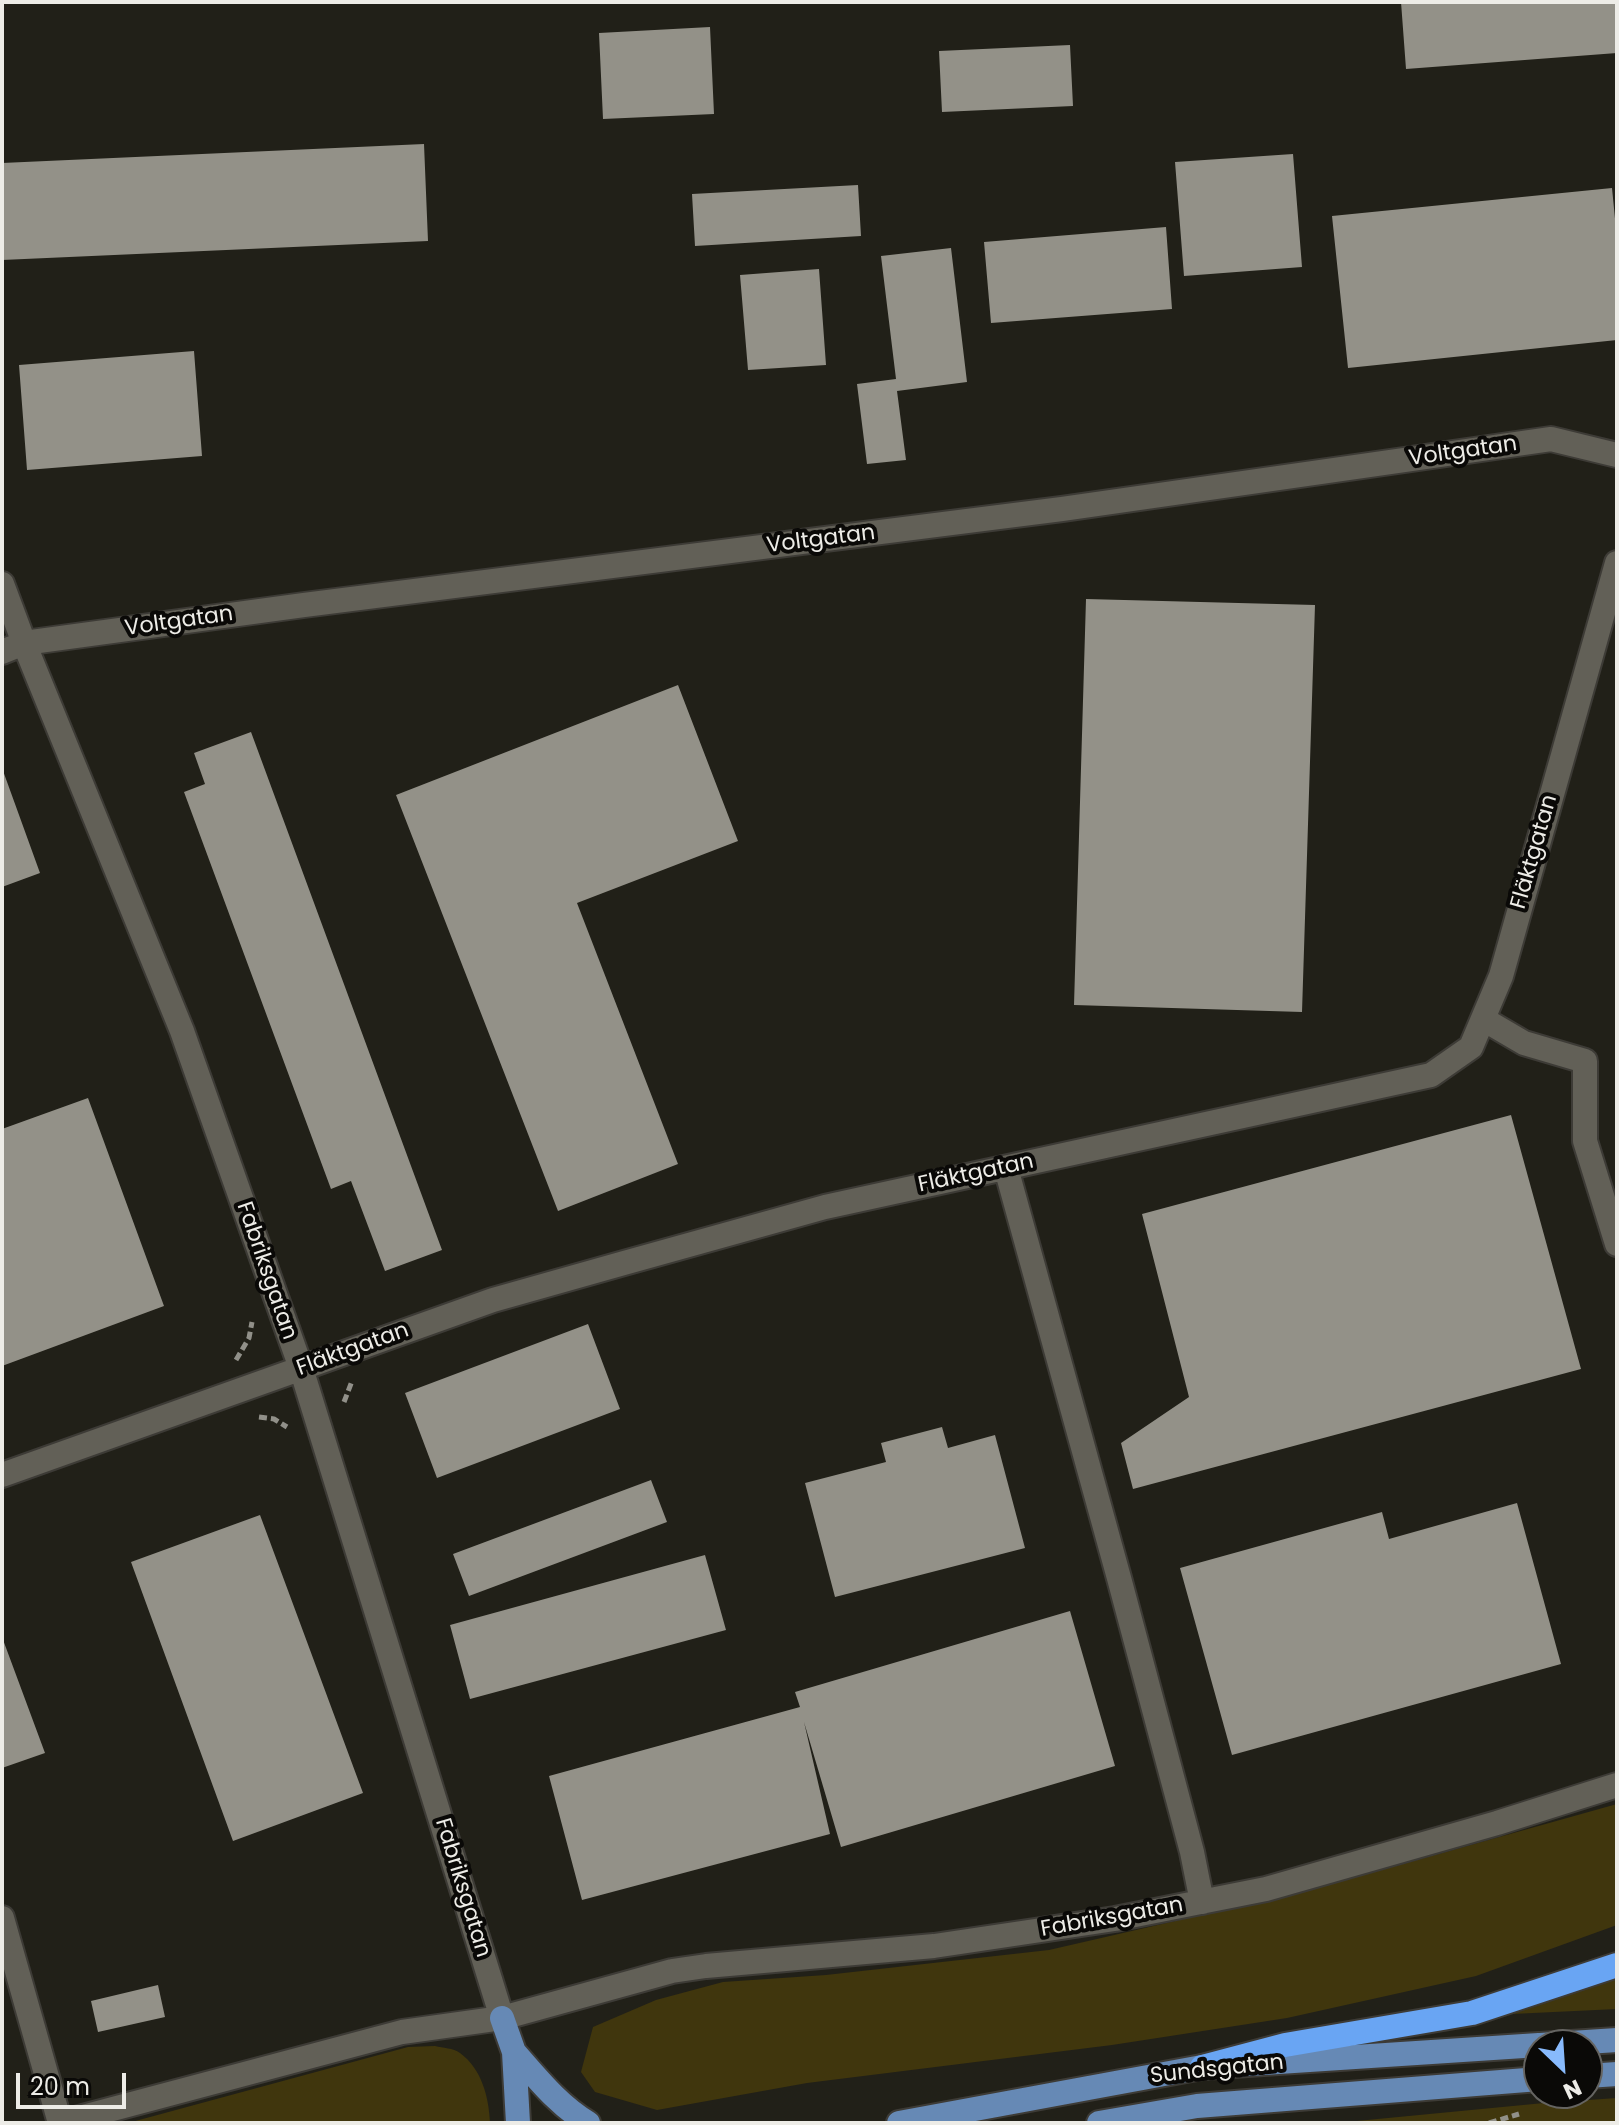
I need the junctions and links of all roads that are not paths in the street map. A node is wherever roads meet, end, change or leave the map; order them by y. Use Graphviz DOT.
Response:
graph roads {
  1 [pos="1617,455"];
  2 [pos="1617,563"];
  3 [pos="2,584"];
  4 [pos="13,647"];
  5 [pos="1483,1019"];
  6 [pos="1006,1168"];
  7 [pos="1617,1244"];
  8 [pos="301,1368"];
  9 [pos="2,1475"];
  10 [pos="1617,1785"];
  11 [pos="1202,1902"];
  12 [pos="2,1918"];
  13 [pos="1617,1965"];
  14 [pos="502,2018"];
  15 [pos="1523,2046"];
  16 [pos="514,2052"];
  17 [pos="1202,2067"];
  18 [pos="1523,2080"];
  19 [pos="60,2123"];
  20 [pos="518,2123"];
  21 [pos="588,2123"];
  22 [pos="899,2123"];
  23 [pos="1099,2123"];
  1 -- 4 [label="street, Voltgatan"];
  2 -- 5 [label="street, Fläktgatan"];
  3 -- 4 [label="street, Fabriksgatan"];
  4 -- 8 [label="street, Fabriksgatan"];
  5 -- 6 [label="street, Fläktgatan"];
  5 -- 7 [label="street"];
  6 -- 8 [label="street, Fläktgatan"];
  6 -- 11 [label="street"];
  8 -- 9 [label="street, Fläktgatan"];
  8 -- 14 [label="street, Fabriksgatan"];
  10 -- 11 [label="street, Fabriksgatan"];
  11 -- 14 [label="street, Fabriksgatan"];
  12 -- 19 [label="street"];
  13 -- 17 [label="highway"];
  14 -- 16 [label="main road"];
  14 -- 19 [label="street, Fabriksgatan"];
  15 -- 17 [label="main road, Sundsgatan"];
  16 -- 20 [label="main road"];
  16 -- 21 [label="main road"];
  17 -- 22 [label="main road, Sundsgatan"];
  18 -- 23 [label="main road, Sundsgatan"];
}
